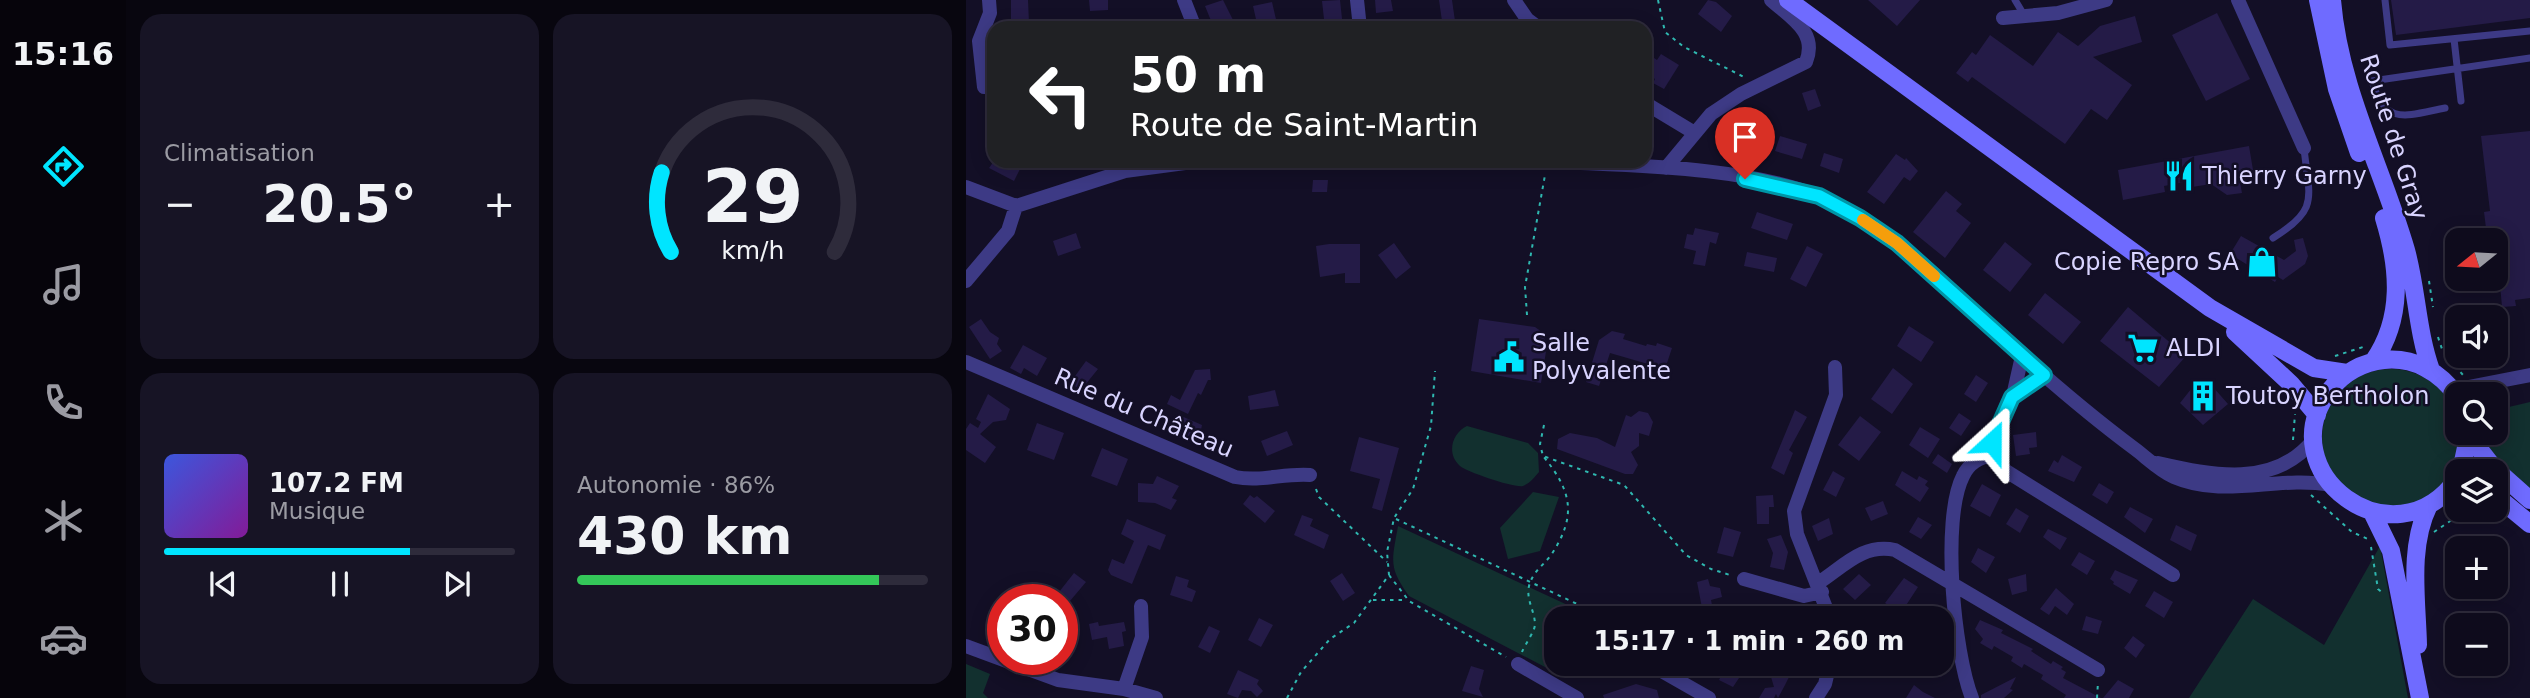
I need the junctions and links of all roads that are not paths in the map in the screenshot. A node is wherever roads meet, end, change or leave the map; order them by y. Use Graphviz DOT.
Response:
graph roads {
  1 [pos="989,0"];
  2 [pos="1184,0"];
  3 [pos="1357,0"];
  4 [pos="1514,0"];
  5 [pos="1770,0"];
  6 [pos="1788,0"];
  7 [pos="2015,0"];
  8 [pos="2106,0"];
  9 [pos="2238,0"];
  10 [pos="2318,0"];
  11 [pos="2332,0"];
  12 [pos="2385,0"];
  13 [pos="2024,16"];
  14 [pos="2003,18"];
  15 [pos="1192,21"];
  16 [pos="1359,21"];
  17 [pos="1530,21"];
  18 [pos="2530,31"];
  19 [pos="2454,38"];
  20 [pos="2530,58"];
  21 [pos="987,60"];
  22 [pos="2457,69"];
  23 [pos="984,87"];
  24 [pos="2461,101"];
  25 [pos="1652,107"];
  26 [pos="2445,108"];
  27 [pos="1693,132"];
  28 [pos="2304,148"];
  29 [pos="1652,167"];
  30 [pos="1119,168"];
  31 [pos="1666,168"];
  32 [pos="966,187"];
  33 [pos="1016,206"];
  34 [pos="2273,239"];
  35 [pos="966,281"];
  36 [pos="2210,307"];
  37 [pos="2022,356"];
  38 [pos="966,362"];
  39 [pos="2373,362"];
  40 [pos="1835,367"];
  41 [pos="2431,370"];
  42 [pos="2347,373"];
  43 [pos="2044,375"];
  44 [pos="2530,376"];
  45 [pos="2499,382"];
  46 [pos="2445,383"];
  47 [pos="2012,397"];
  48 [pos="2317,415"];
  49 [pos="2314,439"];
  50 [pos="2477,445"];
  51 [pos="1992,455"];
  52 [pos="2150,461"];
  53 [pos="1310,475"];
  54 [pos="2330,485"];
  55 [pos="2445,493"];
  56 [pos="2530,500"];
  57 [pos="2429,505"];
  58 [pos="2508,506"];
  59 [pos="2372,512"];
  60 [pos="2530,523"];
  61 [pos="2173,575"];
  62 [pos="1744,579"];
  63 [pos="1955,585"];
  64 [pos="1820,588"];
  65 [pos="1141,606"];
  66 [pos="1826,606"];
  67 [pos="966,646"];
  68 [pos="1518,664"];
  69 [pos="2098,670"];
  70 [pos="1670,676"];
  71 [pos="1827,676"];
  72 [pos="2417,677"];
  73 [pos="1124,689"];
  74 [pos="1156,698"];
  75 [pos="1577,698"];
  76 [pos="1709,698"];
  77 [pos="1816,698"];
  78 [pos="1972,698"];
  79 [pos="2420,698"];
  1 -- 21 [label="street"];
  2 -- 15 [label="street"];
  3 -- 16 [label="street"];
  4 -- 17 [label="street"];
  5 -- 27 [label="street"];
  6 -- 36 [label="main road"];
  7 -- 13 [label="lane"];
  8 -- 13 [label="street"];
  9 -- 28 [label="street"];
  10 -- 39 [label="main road, Route de Gray"];
  11 -- 41 [label="main road, Route de Gray"];
  12 -- 19 [label="lane"];
  13 -- 14 [label="street"];
  18 -- 19 [label="lane"];
  19 -- 22 [label="lane"];
  20 -- 22 [label="lane"];
  21 -- 23 [label="street"];
  22 -- 24 [label="lane"];
  22 -- 26 [label="lane"];
  25 -- 27 [label="street"];
  27 -- 31 [label="street"];
  28 -- 34 [label="lane"];
  29 -- 31 [label="street"];
  30 -- 33 [label="street"];
  31 -- 37 [label="street"];
  32 -- 33 [label="street"];
  33 -- 35 [label="street"];
  36 -- 42 [label="main road"];
  36 -- 48 [label="main road"];
  37 -- 43 [label="street"];
  37 -- 47 [label="street"];
  38 -- 53 [label="street, Rue du Château"];
  39 -- 41 [label="main road"];
  39 -- 42 [label="main road"];
  40 -- 64 [label="street"];
  41 -- 46 [label="main road"];
  42 -- 48 [label="main road"];
  43 -- 47 [label="street"];
  43 -- 52 [label="street"];
  44 -- 45 [label="street"];
  47 -- 51 [label="street"];
  48 -- 49 [label="main road"];
  49 -- 52 [label="street"];
  49 -- 54 [label="main road"];
  50 -- 56 [label="main road"];
  51 -- 61 [label="street"];
  51 -- 63 [label="street"];
  52 -- 54 [label="street"];
  54 -- 59 [label="main road"];
  55 -- 57 [label="main road"];
  57 -- 59 [label="main road"];
  57 -- 72 [label="main road"];
  58 -- 60 [label="main road"];
  59 -- 72 [label="main road"];
  62 -- 64 [label="street"];
  63 -- 64 [label="street"];
  63 -- 69 [label="street"];
  63 -- 78 [label="street"];
  64 -- 66 [label="street"];
  65 -- 73 [label="street"];
  67 -- 73 [label="street"];
  68 -- 75 [label="street"];
  70 -- 76 [label="street"];
  71 -- 77 [label="street"];
  72 -- 79 [label="main road"];
  73 -- 74 [label="street"];
}
